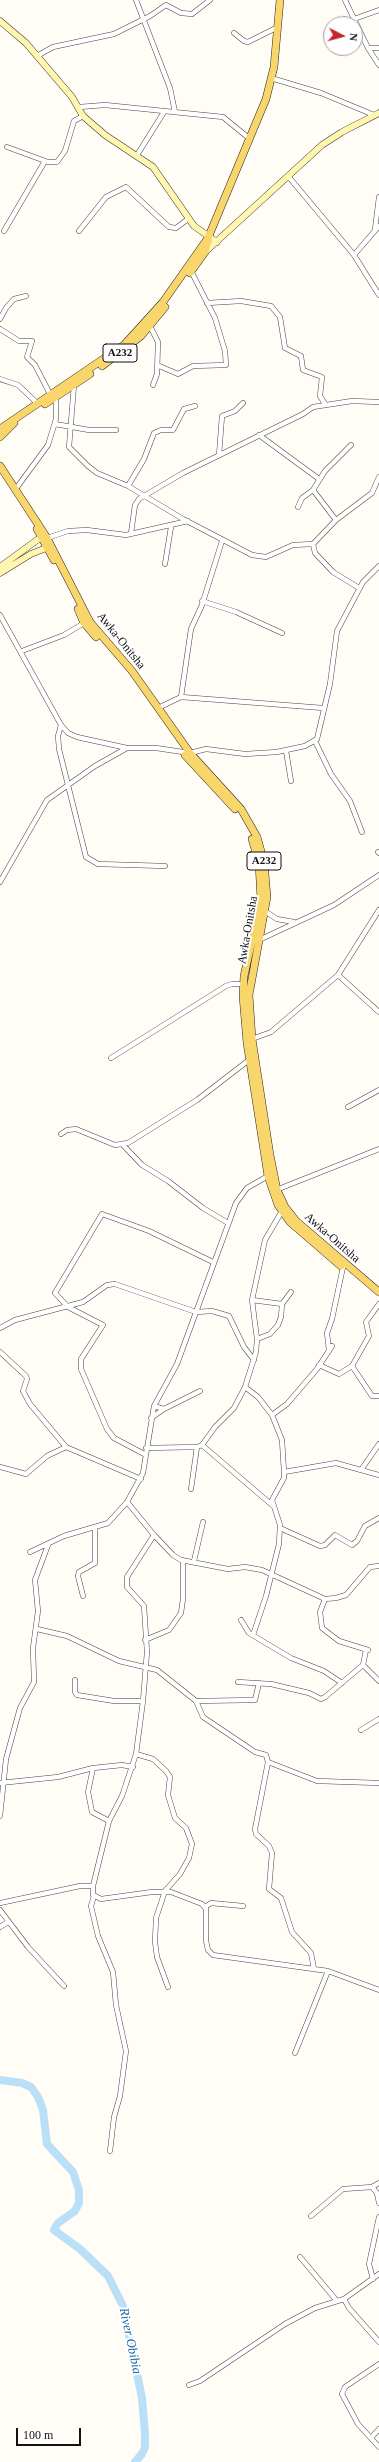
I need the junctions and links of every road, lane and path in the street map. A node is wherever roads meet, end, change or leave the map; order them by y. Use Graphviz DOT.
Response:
graph roads {
  1 [pos="136,0"];
  2 [pos="210,0"];
  3 [pos="280,0"];
  4 [pos="345,0"];
  5 [pos="379,10"];
  6 [pos="353,16"];
  7 [pos="362,16"];
  8 [pos="143,20"];
  9 [pos="0,21"];
  10 [pos="278,27"];
  11 [pos="234,33"];
  12 [pos="363,38"];
  13 [pos="368,48"];
  14 [pos="379,48"];
  15 [pos="37,56"];
  16 [pos="379,65"];
  17 [pos="271,78"];
  18 [pos="79,107"];
  19 [pos="164,112"];
  20 [pos="175,112"];
  21 [pos="377,114"];
  22 [pos="83,116"];
  23 [pos="250,139"];
  24 [pos="7,147"];
  25 [pos="137,155"];
  26 [pos="45,161"];
  27 [pos="288,176"];
  28 [pos="379,197"];
  29 [pos="188,219"];
  30 [pos="377,228"];
  31 [pos="4,231"];
  32 [pos="79,232"];
  33 [pos="208,238"];
  34 [pos="216,242"];
  35 [pos="205,252"];
  36 [pos="354,256"];
  37 [pos="191,272"];
  38 [pos="379,294"];
  39 [pos="26,296"];
  40 [pos="207,303"];
  41 [pos="0,319"];
  42 [pos="150,326"];
  43 [pos="0,329"];
  44 [pos="157,365"];
  45 [pos="0,379"];
  46 [pos="74,385"];
  47 [pos="153,385"];
  48 [pos="53,395"];
  49 [pos="379,402"];
  50 [pos="37,403"];
  51 [pos="243,403"];
  52 [pos="325,404"];
  53 [pos="196,406"];
  54 [pos="55,424"];
  55 [pos="72,426"];
  56 [pos="0,429"];
  57 [pos="116,430"];
  58 [pos="259,435"];
  59 [pos="0,437"];
  60 [pos="351,445"];
  61 [pos="219,455"];
  62 [pos="0,466"];
  63 [pos="0,474"];
  64 [pos="379,477"];
  65 [pos="319,479"];
  66 [pos="128,486"];
  67 [pos="15,490"];
  68 [pos="313,490"];
  69 [pos="143,495"];
  70 [pos="298,507"];
  71 [pos="336,520"];
  72 [pos="188,521"];
  73 [pos="171,527"];
  74 [pos="132,533"];
  75 [pos="44,537"];
  76 [pos="222,541"];
  77 [pos="313,544"];
  78 [pos="49,546"];
  79 [pos="165,564"];
  80 [pos="379,566"];
  81 [pos="0,567"];
  82 [pos="0,573"];
  83 [pos="359,588"];
  84 [pos="202,601"];
  85 [pos="0,614"];
  86 [pos="84,623"];
  87 [pos="282,633"];
  88 [pos="22,651"];
  89 [pos="181,697"];
  90 [pos="158,708"];
  91 [pos="323,708"];
  92 [pos="61,725"];
  93 [pos="315,741"];
  94 [pos="127,748"];
  95 [pos="286,751"];
  96 [pos="186,753"];
  97 [pos="290,781"];
  98 [pos="68,784"];
  99 [pos="362,832"];
  100 [pos="165,866"];
  101 [pos="379,875"];
  102 [pos="0,882"];
  103 [pos="263,909"];
  104 [pos="379,910"];
  105 [pos="294,922"];
  106 [pos="259,940"];
  107 [pos="252,944"];
  108 [pos="338,975"];
  109 [pos="244,984"];
  110 [pos="379,1012"];
  111 [pos="252,1039"];
  112 [pos="111,1058"];
  113 [pos="249,1060"];
  114 [pos="379,1090"];
  115 [pos="348,1107"];
  116 [pos="61,1134"];
  117 [pos="122,1144"];
  118 [pos="379,1149"];
  119 [pos="268,1176"];
  120 [pos="275,1191"];
  121 [pos="282,1211"];
  122 [pos="228,1223"];
  123 [pos="213,1262"];
  124 [pos="343,1267"];
  125 [pos="291,1292"];
  126 [pos="379,1292"];
  127 [pos="379,1298"];
  128 [pos="252,1300"];
  129 [pos="282,1304"];
  130 [pos="379,1304"];
  131 [pos="68,1307"];
  132 [pos="196,1312"];
  133 [pos="0,1328"];
  134 [pos="258,1339"];
  135 [pos="332,1346"];
  136 [pos="329,1351"];
  137 [pos="0,1352"];
  138 [pos="254,1360"];
  139 [pos="319,1365"];
  140 [pos="352,1366"];
  141 [pos="245,1386"];
  142 [pos="200,1391"];
  143 [pos="379,1396"];
  144 [pos="154,1406"];
  145 [pos="164,1409"];
  146 [pos="272,1415"];
  147 [pos="151,1418"];
  148 [pos="379,1444"];
  149 [pos="202,1445"];
  150 [pos="66,1447"];
  151 [pos="197,1447"];
  152 [pos="146,1448"];
  153 [pos="146,1455"];
  154 [pos="0,1467"];
  155 [pos="361,1470"];
  156 [pos="284,1472"];
  157 [pos="379,1475"];
  158 [pos="140,1479"];
  159 [pos="191,1489"];
  160 [pos="127,1502"];
  161 [pos="272,1505"];
  162 [pos="379,1518"];
  163 [pos="203,1522"];
  164 [pos="95,1528"];
  165 [pos="280,1528"];
  166 [pos="154,1535"];
  167 [pos="48,1544"];
  168 [pos="30,1552"];
  169 [pos="183,1560"];
  170 [pos="194,1561"];
  171 [pos="379,1566"];
  172 [pos="272,1573"];
  173 [pos="84,1596"];
  174 [pos="325,1598"];
  175 [pos="241,1620"];
  176 [pos="37,1629"];
  177 [pos="253,1635"];
  178 [pos="146,1640"];
  179 [pos="363,1665"];
  180 [pos="146,1667"];
  181 [pos="75,1680"];
  182 [pos="379,1681"];
  183 [pos="238,1682"];
  184 [pos="259,1683"];
  185 [pos="342,1683"];
  186 [pos="143,1701"];
  187 [pos="196,1701"];
  188 [pos="379,1719"];
  189 [pos="361,1730"];
  190 [pos="136,1754"];
  191 [pos="268,1762"];
  192 [pos="132,1767"];
  193 [pos="93,1768"];
  194 [pos="1,1782"];
  195 [pos="379,1783"];
  196 [pos="0,1816"];
  197 [pos="109,1822"];
  198 [pos="93,1886"];
  199 [pos="165,1891"];
  200 [pos="94,1896"];
  201 [pos="0,1903"];
  202 [pos="243,1906"];
  203 [pos="205,1907"];
  204 [pos="0,1910"];
  205 [pos="8,1922"];
  206 [pos="0,1927"];
  207 [pos="314,1968"];
  208 [pos="328,1971"];
  209 [pos="64,1986"];
  210 [pos="168,1987"];
  211 [pos="378,1989"];
  212 [pos="295,2053"];
  213 [pos="110,2151"];
  214 [pos="379,2183"];
  215 [pos="372,2186"];
  216 [pos="379,2203"];
  217 [pos="311,2216"];
  218 [pos="379,2217"];
  219 [pos="300,2257"];
  220 [pos="379,2274"];
  221 [pos="373,2279"];
  222 [pos="344,2299"];
  223 [pos="337,2301"];
  224 [pos="379,2342"];
  225 [pos="379,2364"];
  226 [pos="189,2385"];
  227 [pos="379,2429"];
  228 [pos="371,2438"];
  229 [pos="379,2446"];
  1 -- 8 [label="street"];
  2 -- 8 [label="street"];
  3 -- 10 [label="main road, A232"];
  4 -- 6 [label="street"];
  5 -- 7 [label="street"];
  8 -- 15 [label="street"];
  8 -- 20 [label="street"];
  9 -- 15 [label="main road"];
  10 -- 11 [label="street"];
  10 -- 17 [label="main road, A232"];
  12 -- 13 [label="street"];
  13 -- 14 [label="street"];
  13 -- 16 [label="street"];
  15 -- 18 [label="main road"];
  17 -- 21 [label="street"];
  17 -- 23 [label="main road, A232"];
  18 -- 19 [label="street"];
  18 -- 22 [label="main road"];
  19 -- 20 [label="street"];
  19 -- 25 [label="street"];
  20 -- 23 [label="street"];
  21 -- 27 [label="main road"];
  22 -- 25 [label="main road"];
  22 -- 26 [label="street"];
  23 -- 33 [label="main road, A232"];
  24 -- 26 [label="street"];
  25 -- 29 [label="main road"];
  26 -- 31 [label="street"];
  27 -- 34 [label="main road"];
  27 -- 36 [label="street"];
  28 -- 30 [label="street"];
  29 -- 32 [label="street"];
  29 -- 33 [label="main road"];
  30 -- 36 [label="street"];
  33 -- 34 [label="main road"];
  33 -- 35 [label="main road, A232"];
  33 -- 48 [label="main road, A232"];
  34 -- 35 [label="main road"];
  35 -- 37 [label="main road, A232"];
  36 -- 38 [label="street"];
  37 -- 40 [label="street"];
  37 -- 42 [label="main road, A232"];
  39 -- 41 [label="street"];
  40 -- 44 [label="street"];
  40 -- 52 [label="street"];
  42 -- 44 [label="street"];
  42 -- 46 [label="main road, A232"];
  43 -- 48 [label="street"];
  44 -- 47 [label="street"];
  45 -- 50 [label="street"];
  46 -- 48 [label="main road, A232"];
  46 -- 55 [label="street"];
  48 -- 50 [label="main road, A232"];
  48 -- 54 [label="street"];
  48 -- 59 [label="main road, A232"];
  49 -- 52 [label="street"];
  50 -- 56 [label="main road, A232"];
  51 -- 61 [label="street"];
  52 -- 58 [label="street"];
  53 -- 66 [label="street"];
  54 -- 55 [label="street"];
  54 -- 67 [label="street"];
  55 -- 57 [label="street"];
  55 -- 66 [label="street"];
  58 -- 61 [label="street"];
  58 -- 65 [label="street"];
  60 -- 65 [label="street"];
  61 -- 69 [label="street"];
  62 -- 67 [label="main road, Awka-Onitsha / A232"];
  63 -- 75 [label="main road, Awka-Onitsha / A232"];
  64 -- 71 [label="street"];
  65 -- 68 [label="street"];
  66 -- 69 [label="street"];
  67 -- 75 [label="main road, Awka-Onitsha / A232"];
  68 -- 70 [label="street"];
  68 -- 71 [label="street"];
  69 -- 72 [label="street"];
  69 -- 74 [label="street"];
  71 -- 77 [label="street"];
  72 -- 73 [label="street"];
  72 -- 76 [label="street"];
  73 -- 74 [label="street"];
  73 -- 79 [label="street"];
  74 -- 75 [label="street"];
  75 -- 78 [label="main road, Awka-Onitsha / A232"];
  75 -- 81 [label="main road"];
  76 -- 77 [label="street"];
  76 -- 84 [label="street"];
  77 -- 83 [label="street"];
  78 -- 82 [label="main road"];
  78 -- 86 [label="main road, Awka-Onitsha / A232"];
  78 -- 90 [label="main road, Awka-Onitsha / A232"];
  80 -- 83 [label="street"];
  83 -- 91 [label="street"];
  84 -- 87 [label="street"];
  84 -- 89 [label="street"];
  85 -- 88 [label="street"];
  86 -- 88 [label="street"];
  86 -- 96 [label="main road, Awka-Onitsha / A232"];
  88 -- 92 [label="street"];
  89 -- 90 [label="street"];
  89 -- 91 [label="street"];
  90 -- 96 [label="main road, Awka-Onitsha / A232"];
  91 -- 93 [label="street"];
  92 -- 94 [label="street"];
  92 -- 98 [label="street"];
  93 -- 95 [label="street"];
  93 -- 99 [label="street"];
  94 -- 96 [label="street"];
  94 -- 98 [label="street"];
  95 -- 96 [label="street"];
  95 -- 97 [label="street"];
  96 -- 103 [label="main road, Awka-Onitsha / A232"];
  98 -- 100 [label="street"];
  98 -- 102 [label="street"];
  101 -- 105 [label="street"];
  103 -- 105 [label="street"];
  103 -- 106 [label="main road, Awka-Onitsha / A232"];
  103 -- 107 [label="main road, Awka-Onitsha / A232"];
  104 -- 108 [label="street"];
  105 -- 106 [label="street"];
  106 -- 107 [label="street"];
  106 -- 111 [label="main road, Awka-Onitsha / A232"];
  107 -- 109 [label="main road, Awka-Onitsha / A232"];
  108 -- 110 [label="street"];
  108 -- 111 [label="street"];
  109 -- 112 [label="street"];
  109 -- 113 [label="main road, Awka-Onitsha / A232"];
  111 -- 120 [label="main road, Awka-Onitsha / A232"];
  113 -- 117 [label="street"];
  113 -- 119 [label="main road, Awka-Onitsha / A232"];
  114 -- 115 [label="street"];
  116 -- 117 [label="street"];
  117 -- 122 [label="street"];
  118 -- 120 [label="street"];
  119 -- 120 [label="main road, Awka-Onitsha / A232"];
  119 -- 122 [label="street"];
  120 -- 121 [label="main road, Awka-Onitsha / A232"];
  120 -- 126 [label="main road, Awka-Onitsha / A232"];
  121 -- 124 [label="main road, Awka-Onitsha / A232"];
  121 -- 128 [label="street"];
  122 -- 123 [label="street"];
  123 -- 131 [label="street"];
  123 -- 132 [label="street"];
  124 -- 127 [label="main road, Awka-Onitsha / A232"];
  124 -- 136 [label="street"];
  125 -- 129 [label="street"];
  128 -- 129 [label="street"];
  128 -- 134 [label="street"];
  129 -- 134 [label="street"];
  130 -- 140 [label="street"];
  131 -- 132 [label="street"];
  131 -- 133 [label="street"];
  131 -- 153 [label="street"];
  132 -- 138 [label="street"];
  132 -- 144 [label="street"];
  134 -- 138 [label="street"];
  135 -- 136 [label="street"];
  136 -- 139 [label="street"];
  137 -- 150 [label="street"];
  138 -- 141 [label="street"];
  139 -- 140 [label="street"];
  139 -- 146 [label="street"];
  140 -- 143 [label="street"];
  141 -- 146 [label="street"];
  141 -- 149 [label="street"];
  142 -- 145 [label="street"];
  144 -- 145 [label="street"];
  144 -- 147 [label="street"];
  145 -- 147 [label="street"];
  146 -- 156 [label="street"];
  147 -- 152 [label="street"];
  148 -- 155 [label="street"];
  149 -- 151 [label="street"];
  149 -- 161 [label="street"];
  150 -- 154 [label="street"];
  150 -- 158 [label="street"];
  151 -- 152 [label="street"];
  151 -- 159 [label="street"];
  152 -- 153 [label="street"];
  153 -- 158 [label="street"];
  155 -- 156 [label="street"];
  155 -- 157 [label="street"];
  156 -- 161 [label="street"];
  158 -- 160 [label="street"];
  160 -- 164 [label="street"];
  160 -- 166 [label="street"];
  161 -- 165 [label="street"];
  162 -- 165 [label="street"];
  163 -- 170 [label="street"];
  164 -- 167 [label="street"];
  164 -- 173 [label="street"];
  165 -- 172 [label="street"];
  166 -- 169 [label="street"];
  166 -- 178 [label="street"];
  167 -- 168 [label="street"];
  167 -- 176 [label="street"];
  169 -- 170 [label="street"];
  169 -- 178 [label="street"];
  170 -- 172 [label="street"];
  171 -- 174 [label="street"];
  172 -- 174 [label="street"];
  172 -- 177 [label="street"];
  174 -- 179 [label="street"];
  175 -- 177 [label="street"];
  176 -- 180 [label="street"];
  176 -- 194 [label="street"];
  177 -- 185 [label="street"];
  178 -- 180 [label="street"];
  179 -- 182 [label="street"];
  179 -- 185 [label="street"];
  180 -- 186 [label="street"];
  180 -- 187 [label="street"];
  181 -- 186 [label="street"];
  183 -- 184 [label="street"];
  184 -- 185 [label="street"];
  184 -- 187 [label="street"];
  186 -- 190 [label="street"];
  187 -- 191 [label="street"];
  188 -- 189 [label="street"];
  190 -- 192 [label="street"];
  190 -- 199 [label="street"];
  191 -- 195 [label="street"];
  191 -- 207 [label="street"];
  192 -- 193 [label="street"];
  192 -- 197 [label="street"];
  193 -- 194 [label="street"];
  193 -- 197 [label="street"];
  194 -- 196 [label="street"];
  197 -- 198 [label="street"];
  198 -- 200 [label="street"];
  198 -- 201 [label="street"];
  199 -- 200 [label="street"];
  199 -- 203 [label="street"];
  199 -- 210 [label="street"];
  200 -- 213 [label="street"];
  202 -- 203 [label="street"];
  203 -- 207 [label="street"];
  204 -- 205 [label="street"];
  205 -- 206 [label="street"];
  205 -- 209 [label="street"];
  207 -- 208 [label="street"];
  208 -- 211 [label="street"];
  208 -- 212 [label="street"];
  214 -- 215 [label="street"];
  215 -- 216 [label="street"];
  215 -- 217 [label="street"];
  218 -- 221 [label="street"];
  219 -- 223 [label="street"];
  220 -- 221 [label="street"];
  221 -- 222 [label="street"];
  222 -- 223 [label="street"];
  222 -- 224 [label="street"];
  223 -- 226 [label="street"];
  225 -- 228 [label="street"];
  227 -- 228 [label="street"];
  228 -- 229 [label="street"];
}
